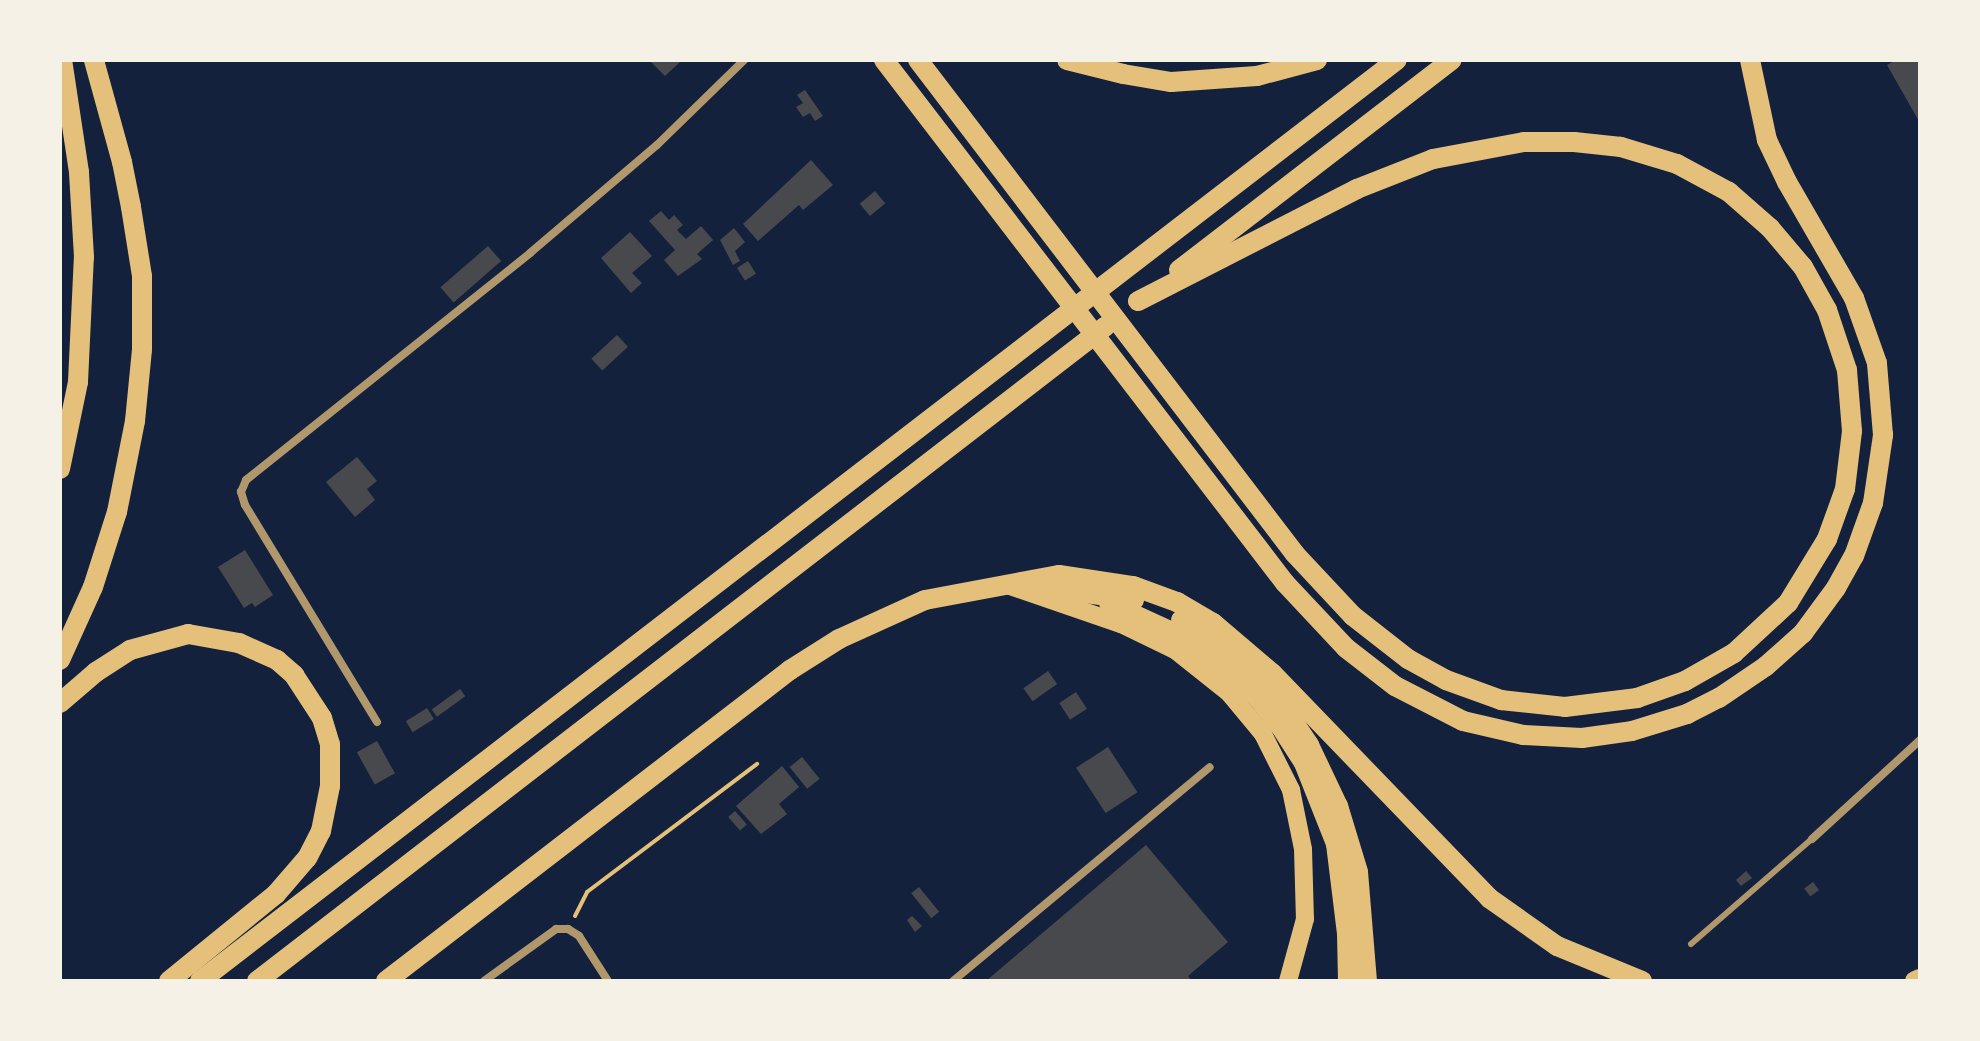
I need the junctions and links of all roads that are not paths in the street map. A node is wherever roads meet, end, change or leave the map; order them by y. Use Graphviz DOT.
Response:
graph roads {
  1 [pos="62,60"];
  2 [pos="94,60"];
  3 [pos="103,60"];
  4 [pos="744,60"];
  5 [pos="884,60"];
  6 [pos="918,60"];
  7 [pos="1067,60"];
  8 [pos="1317,60"];
  9 [pos="1397,60"];
  10 [pos="1452,60"];
  11 [pos="1750,60"];
  12 [pos="112,122"];
  13 [pos="1138,301"];
  14 [pos="60,469"];
  15 [pos="1007,585"];
  16 [pos="60,660"];
  17 [pos="60,703"];
  18 [pos="377,722"];
  19 [pos="1920,740"];
  20 [pos="1210,767"];
  21 [pos="1324,793"];
  22 [pos="1812,839"];
  23 [pos="1691,944"];
  24 [pos="169,981"];
  25 [pos="200,981"];
  26 [pos="257,981"];
  27 [pos="386,981"];
  28 [pos="484,981"];
  29 [pos="608,981"];
  30 [pos="953,981"];
  31 [pos="1288,981"];
  32 [pos="1348,981"];
  33 [pos="1367,981"];
  34 [pos="1642,981"];
  1 -- 14 [label="highway"];
  2 -- 12 [label="highway"];
  3 -- 12 [label="highway"];
  4 -- 18 [label="street"];
  5 -- 11 [label="highway"];
  6 -- 13 [label="highway"];
  7 -- 8 [label="highway"];
  9 -- 25 [label="highway"];
  10 -- 13 [label="highway"];
  12 -- 16 [label="highway"];
  13 -- 26 [label="highway"];
  15 -- 21 [label="highway"];
  15 -- 27 [label="highway"];
  15 -- 31 [label="highway"];
  15 -- 34 [label="highway"];
  17 -- 24 [label="highway"];
  19 -- 22 [label="street"];
  20 -- 30 [label="street"];
  21 -- 32 [label="highway"];
  21 -- 33 [label="highway"];
  22 -- 23 [label="lane"];
  28 -- 29 [label="street"];
}
